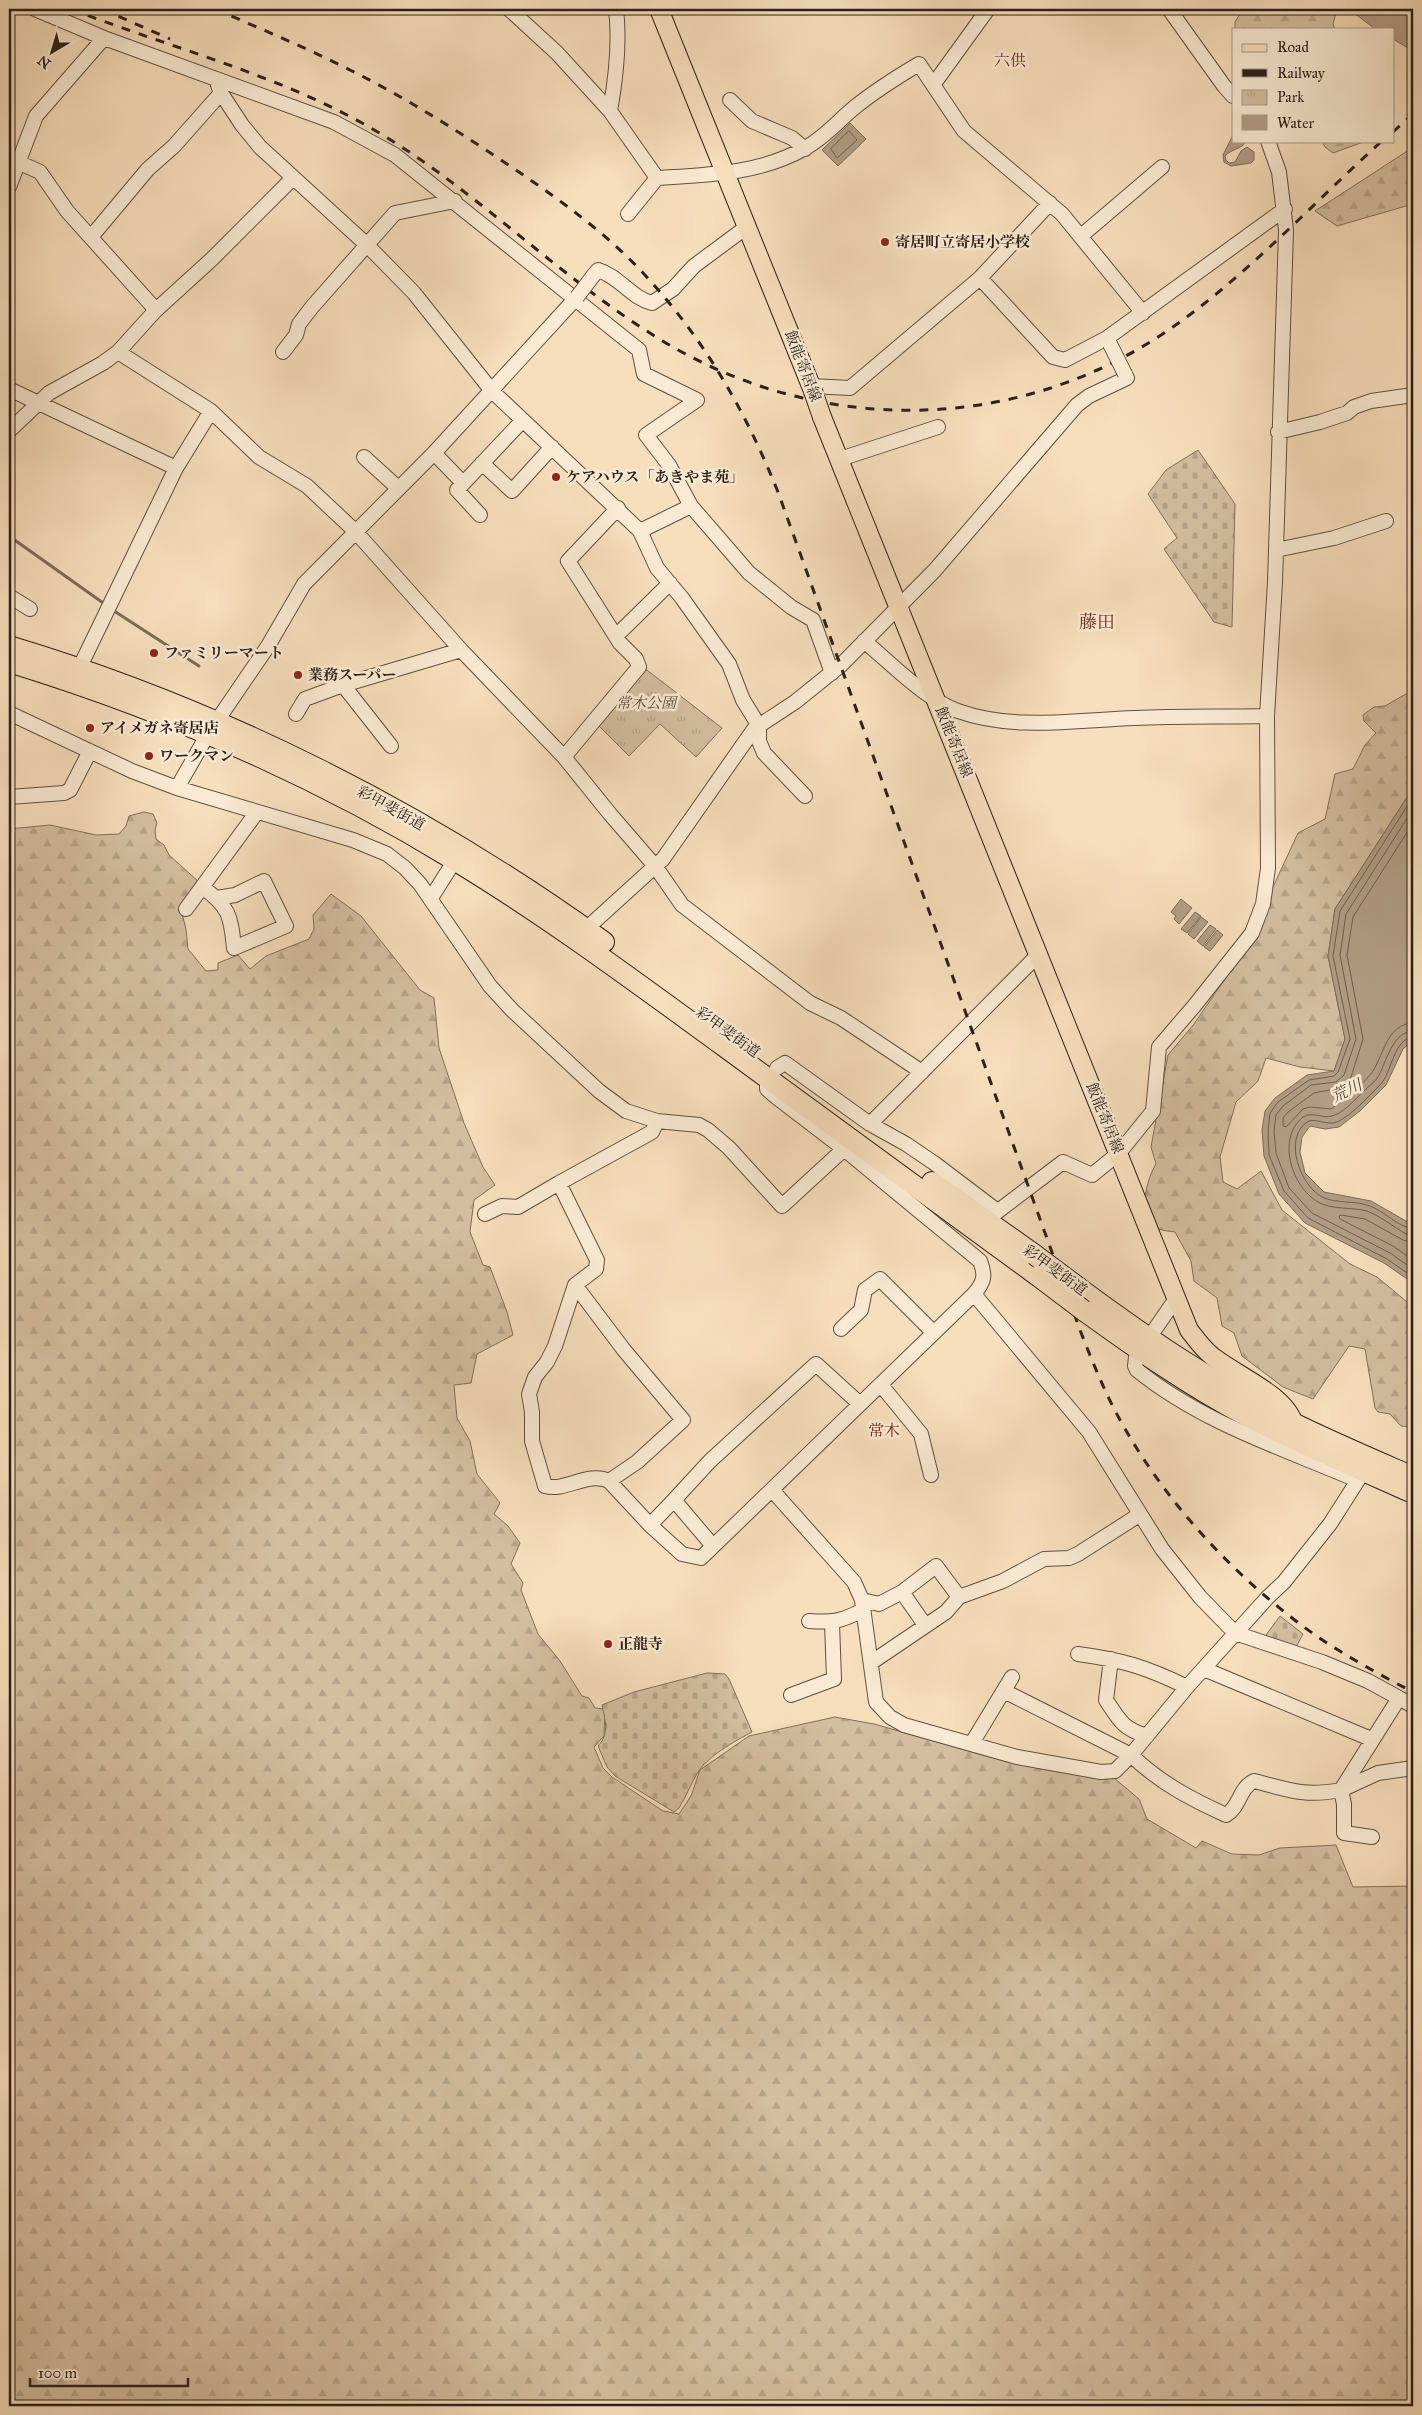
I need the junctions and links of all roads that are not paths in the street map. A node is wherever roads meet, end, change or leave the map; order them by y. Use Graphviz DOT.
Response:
graph roads {
  1 [pos="35,9"];
  2 [pos="509,9"];
  3 [pos="616,9"];
  4 [pos="659,9"];
  5 [pos="988,9"];
  6 [pos="1169,9"];
  7 [pos="104,38"];
  8 [pos="215,77"];
  9 [pos="933,85"];
  10 [pos="221,94"];
  11 [pos="1232,95"];
  12 [pos="730,100"];
  13 [pos="610,111"];
  14 [pos="1268,142"];
  15 [pos="805,149"];
  16 [pos="13,160"];
  17 [pos="1162,167"];
  18 [pos="726,174"];
  19 [pos="293,178"];
  20 [pos="657,178"];
  21 [pos="9,187"];
  22 [pos="454,201"];
  23 [pos="1050,203"];
  24 [pos="1285,209"];
  25 [pos="628,214"];
  26 [pos="748,226"];
  27 [pos="1081,236"];
  28 [pos="91,237"];
  29 [pos="367,246"];
  30 [pos="980,278"];
  31 [pos="576,298"];
  32 [pos="156,310"];
  33 [pos="1144,313"];
  34 [pos="1108,341"];
  35 [pos="118,352"];
  36 [pos="283,352"];
  37 [pos="812,388"];
  38 [pos="9,389"];
  39 [pos="492,391"];
  40 [pos="1413,394"];
  41 [pos="37,403"];
  42 [pos="211,411"];
  43 [pos="523,420"];
  44 [pos="938,427"];
  45 [pos="9,430"];
  46 [pos="1278,432"];
  47 [pos="552,447"];
  48 [pos="434,452"];
  49 [pos="364,458"];
  50 [pos="840,459"];
  51 [pos="482,463"];
  52 [pos="176,468"];
  53 [pos="463,483"];
  54 [pos="398,488"];
  55 [pos="691,506"];
  56 [pos="618,508"];
  57 [pos="480,514"];
  58 [pos="1386,521"];
  59 [pos="640,531"];
  60 [pos="355,532"];
  61 [pos="1276,550"];
  62 [pos="670,583"];
  63 [pos="9,596"];
  64 [pos="899,605"];
  65 [pos="30,609"];
  66 [pos="616,636"];
  67 [pos="864,641"];
  68 [pos="9,646"];
  69 [pos="461,650"];
  70 [pos="9,662"];
  71 [pos="832,673"];
  72 [pos="76,675"];
  73 [pos="343,685"];
  74 [pos="938,702"];
  75 [pos="9,714"];
  76 [pos="296,714"];
  77 [pos="1268,716"];
  78 [pos="759,726"];
  79 [pos="212,728"];
  80 [pos="391,746"];
  81 [pos="90,751"];
  82 [pos="564,757"];
  83 [pos="177,788"];
  84 [pos="805,796"];
  85 [pos="9,797"];
  86 [pos="257,812"];
  87 [pos="455,860"];
  88 [pos="655,866"];
  89 [pos="202,887"];
  90 [pos="218,898"];
  91 [pos="431,898"];
  92 [pos="186,909"];
  93 [pos="586,929"];
  94 [pos="1038,954"];
  95 [pos="772,1072"];
  96 [pos="922,1072"];
  97 [pos="657,1121"];
  98 [pos="870,1124"];
  99 [pos="844,1149"];
  100 [pos="1119,1153"];
  101 [pos="559,1183"];
  102 [pos="485,1214"];
  103 [pos="575,1285"];
  104 [pos="974,1294"];
  105 [pos="1176,1300"];
  106 [pos="841,1329"];
  107 [pos="933,1332"];
  108 [pos="1152,1332"];
  109 [pos="1136,1357"];
  110 [pos="881,1385"];
  111 [pos="860,1404"];
  112 [pos="1292,1431"];
  113 [pos="1364,1470"];
  114 [pos="931,1475"];
  115 [pos="1413,1477"];
  116 [pos="609,1481"];
  117 [pos="772,1490"];
  118 [pos="1413,1492"];
  119 [pos="674,1500"];
  120 [pos="1139,1515"];
  121 [pos="650,1525"];
  122 [pos="713,1546"];
  123 [pos="902,1592"];
  124 [pos="960,1597"];
  125 [pos="863,1605"];
  126 [pos="809,1621"];
  127 [pos="832,1623"];
  128 [pos="925,1625"];
  129 [pos="1235,1633"];
  130 [pos="1078,1654"];
  131 [pos="1111,1659"];
  132 [pos="872,1662"];
  133 [pos="1204,1669"];
  134 [pos="1012,1677"];
  135 [pos="1187,1687"];
  136 [pos="1004,1691"];
  137 [pos="791,1695"];
  138 [pos="1399,1698"];
  139 [pos="1413,1706"];
  140 [pos="1147,1736"];
  141 [pos="1371,1739"];
  142 [pos="972,1743"];
  143 [pos="1131,1755"];
  144 [pos="1413,1768"];
  145 [pos="1341,1790"];
  146 [pos="1372,1836"];
  1 -- 7 [label="street"];
  2 -- 13 [label="street"];
  3 -- 13 [label="street"];
  4 -- 18 [label="main road, 飯能寄居線"];
  5 -- 9 [label="street"];
  6 -- 11 [label="street"];
  7 -- 8 [label="street"];
  7 -- 16 [label="street"];
  8 -- 10 [label="street"];
  8 -- 22 [label="street"];
  9 -- 15 [label="street"];
  9 -- 23 [label="street"];
  10 -- 19 [label="street"];
  10 -- 28 [label="street"];
  12 -- 15 [label="street"];
  13 -- 20 [label="street"];
  14 -- 24 [label="street"];
  15 -- 18 [label="street"];
  16 -- 21 [label="street"];
  16 -- 28 [label="street"];
  17 -- 27 [label="street"];
  18 -- 20 [label="street"];
  18 -- 26 [label="main road, 飯能寄居線"];
  19 -- 29 [label="street"];
  19 -- 32 [label="street"];
  20 -- 25 [label="street"];
  22 -- 29 [label="street"];
  22 -- 31 [label="street"];
  23 -- 27 [label="street"];
  23 -- 30 [label="street"];
  24 -- 33 [label="street"];
  24 -- 46 [label="street"];
  26 -- 31 [label="street, bridge"];
  26 -- 37 [label="main road, 飯能寄居線"];
  27 -- 33 [label="street"];
  28 -- 32 [label="street"];
  29 -- 36 [label="street"];
  29 -- 39 [label="street"];
  30 -- 34 [label="street"];
  30 -- 37 [label="street"];
  31 -- 39 [label="street"];
  31 -- 55 [label="street"];
  32 -- 35 [label="street"];
  33 -- 34 [label="street"];
  34 -- 64 [label="street, bridge"];
  35 -- 41 [label="street"];
  35 -- 42 [label="street"];
  37 -- 50 [label="main road, 飯能寄居線, bridge"];
  38 -- 41 [label="street"];
  39 -- 43 [label="street"];
  39 -- 48 [label="street"];
  40 -- 46 [label="street"];
  41 -- 45 [label="street"];
  41 -- 52 [label="street"];
  42 -- 52 [label="street"];
  42 -- 60 [label="street"];
  43 -- 47 [label="street"];
  43 -- 51 [label="street"];
  44 -- 50 [label="street"];
  46 -- 61 [label="street"];
  47 -- 51 [label="street"];
  47 -- 56 [label="street"];
  48 -- 53 [label="street"];
  48 -- 54 [label="street"];
  49 -- 54 [label="street"];
  50 -- 64 [label="main road, 飯能寄居線"];
  51 -- 53 [label="street"];
  52 -- 72 [label="street"];
  53 -- 57 [label="street"];
  54 -- 60 [label="street"];
  55 -- 59 [label="street"];
  55 -- 71 [label="street"];
  56 -- 59 [label="street"];
  56 -- 66 [label="street"];
  58 -- 61 [label="street"];
  59 -- 62 [label="street"];
  60 -- 69 [label="street"];
  60 -- 79 [label="street"];
  61 -- 77 [label="street"];
  62 -- 66 [label="street"];
  62 -- 78 [label="street"];
  63 -- 65 [label="street"];
  64 -- 67 [label="street"];
  64 -- 74 [label="main road, 飯能寄居線"];
  66 -- 82 [label="street"];
  67 -- 71 [label="street"];
  67 -- 74 [label="street"];
  68 -- 72 [label="highway, 彩甲斐街道"];
  69 -- 73 [label="street"];
  69 -- 82 [label="street"];
  70 -- 72 [label="highway, 彩甲斐街道"];
  71 -- 78 [label="street"];
  72 -- 79 [label="highway, 彩甲斐街道"];
  73 -- 76 [label="street"];
  73 -- 80 [label="street"];
  74 -- 77 [label="street"];
  74 -- 94 [label="main road, 飯能寄居線"];
  75 -- 81 [label="street"];
  77 -- 100 [label="street"];
  78 -- 84 [label="street"];
  78 -- 88 [label="street"];
  79 -- 83 [label="street"];
  79 -- 87 [label="highway, 彩甲斐街道"];
  79 -- 93 [label="highway, 彩甲斐街道"];
  81 -- 83 [label="street"];
  81 -- 85 [label="street"];
  82 -- 88 [label="street"];
  83 -- 86 [label="street"];
  86 -- 89 [label="street"];
  86 -- 91 [label="street"];
  87 -- 91 [label="street"];
  87 -- 95 [label="highway, 彩甲斐街道"];
  88 -- 93 [label="street"];
  88 -- 96 [label="street"];
  89 -- 90 [label="street"];
  89 -- 92 [label="street"];
  90 -- 90 [label="street"];
  91 -- 97 [label="street"];
  93 -- 95 [label="highway, 彩甲斐街道"];
  94 -- 96 [label="street"];
  94 -- 100 [label="main road, 飯能寄居線"];
  95 -- 98 [label="street"];
  95 -- 99 [label="street"];
  95 -- 112 [label="highway, 彩甲斐街道, bridge"];
  95 -- 112 [label="highway, 彩甲斐街道, bridge"];
  96 -- 98 [label="street"];
  97 -- 99 [label="street"];
  97 -- 101 [label="street"];
  98 -- 100 [label="street"];
  99 -- 104 [label="street"];
  100 -- 105 [label="main road, 飯能寄居線"];
  101 -- 102 [label="street"];
  101 -- 103 [label="street"];
  103 -- 116 [label="street"];
  103 -- 116 [label="street"];
  104 -- 107 [label="street"];
  104 -- 120 [label="street"];
  105 -- 108 [label="street"];
  105 -- 112 [label="main road, 飯能寄居線"];
  106 -- 107 [label="street"];
  107 -- 110 [label="street"];
  109 -- 113 [label="street"];
  110 -- 111 [label="street"];
  110 -- 114 [label="street"];
  111 -- 117 [label="street"];
  111 -- 119 [label="street"];
  112 -- 113 [label="highway, 彩甲斐街道"];
  113 -- 115 [label="highway, 彩甲斐街道"];
  113 -- 118 [label="highway, 彩甲斐街道"];
  113 -- 129 [label="street"];
  116 -- 121 [label="street"];
  117 -- 122 [label="street"];
  117 -- 125 [label="street"];
  119 -- 121 [label="street"];
  119 -- 122 [label="street"];
  120 -- 124 [label="street"];
  120 -- 129 [label="street"];
  121 -- 122 [label="street"];
  123 -- 124 [label="street"];
  123 -- 125 [label="street"];
  123 -- 128 [label="street"];
  124 -- 128 [label="street"];
  125 -- 127 [label="street"];
  125 -- 132 [label="street"];
  126 -- 127 [label="street"];
  127 -- 137 [label="street"];
  128 -- 132 [label="street"];
  129 -- 133 [label="street"];
  129 -- 138 [label="street"];
  130 -- 131 [label="street"];
  131 -- 135 [label="street"];
  131 -- 140 [label="street"];
  132 -- 142 [label="street"];
  133 -- 135 [label="street"];
  133 -- 141 [label="street"];
  134 -- 136 [label="street"];
  135 -- 140 [label="street"];
  136 -- 142 [label="street"];
  136 -- 143 [label="street"];
  138 -- 139 [label="street"];
  138 -- 141 [label="street"];
  140 -- 143 [label="street"];
  141 -- 145 [label="street"];
  142 -- 143 [label="street"];
  143 -- 145 [label="street"];
  144 -- 145 [label="street"];
  145 -- 146 [label="street"];
}
